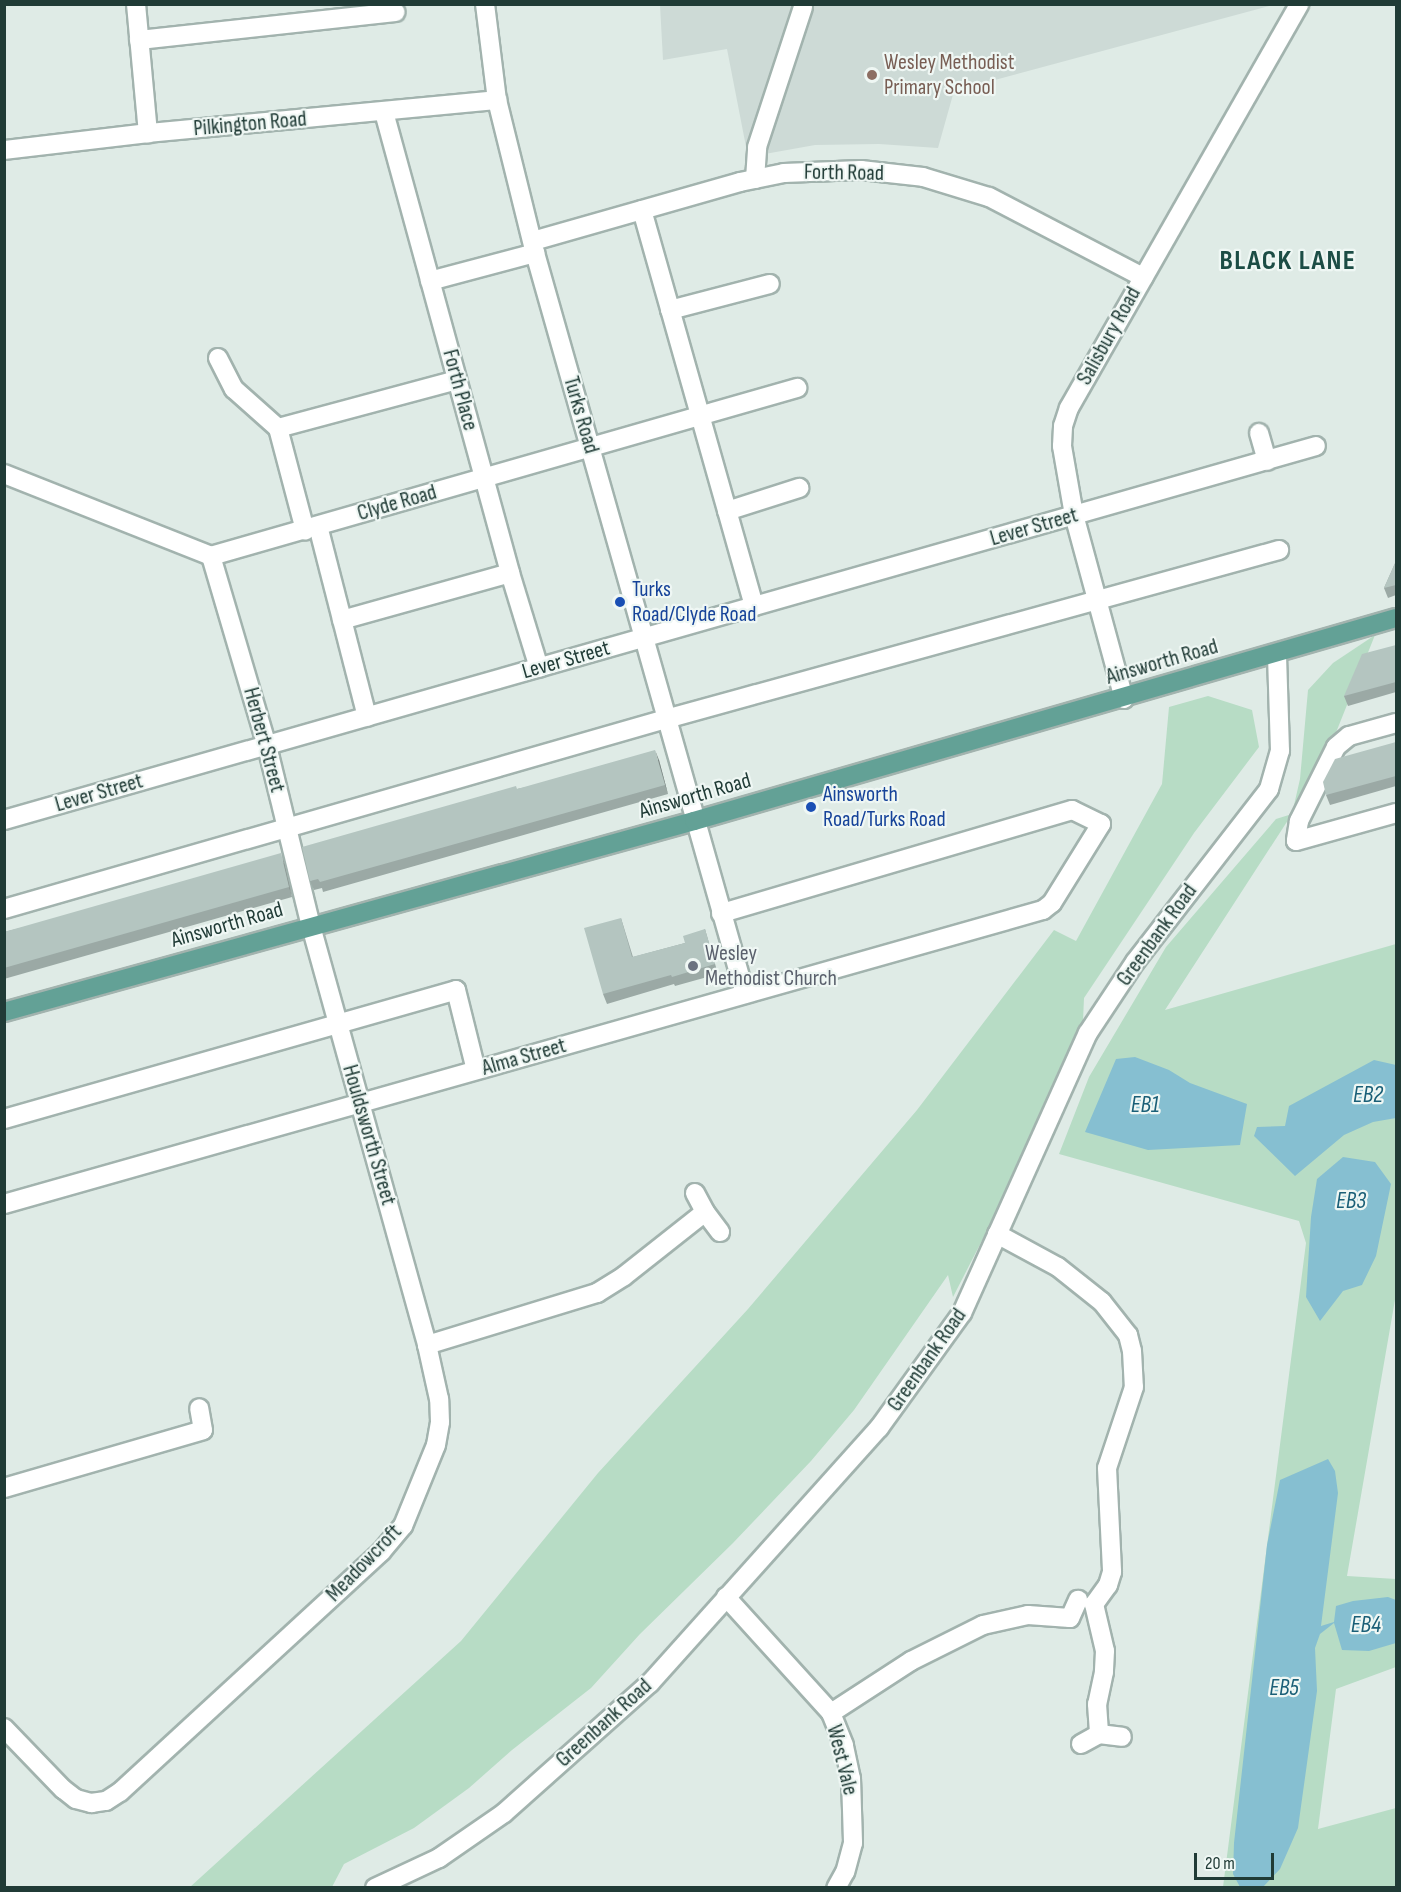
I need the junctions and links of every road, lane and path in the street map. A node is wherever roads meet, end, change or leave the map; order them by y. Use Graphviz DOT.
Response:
graph roads {
  1 [pos="136,4"];
  2 [pos="485,4"];
  3 [pos="1299,4"];
  4 [pos="803,7"];
  5 [pos="395,12"];
  6 [pos="139,40"];
  7 [pos="496,100"];
  8 [pos="384,112"];
  9 [pos="148,133"];
  10 [pos="4,150"];
  11 [pos="755,179"];
  12 [pos="642,210"];
  13 [pos="534,247"];
  14 [pos="1143,277"];
  15 [pos="430,281"];
  16 [pos="770,284"];
  17 [pos="670,310"];
  18 [pos="218,358"];
  19 [pos="457,380"];
  20 [pos="797,388"];
  21 [pos="700,416"];
  22 [pos="278,428"];
  23 [pos="1259,433"];
  24 [pos="590,447"];
  25 [pos="1316,447"];
  26 [pos="1267,461"];
  27 [pos="4,474"];
  28 [pos="484,478"];
  29 [pos="799,488"];
  30 [pos="727,511"];
  31 [pos="1074,516"];
  32 [pos="311,528"];
  33 [pos="1279,550"];
  34 [pos="211,556"];
  35 [pos="510,573"];
  36 [pos="1096,599"];
  37 [pos="754,607"];
  38 [pos="1392,619"];
  39 [pos="342,620"];
  40 [pos="643,639"];
  41 [pos="1277,654"];
  42 [pos="539,668"];
  43 [pos="1125,699"];
  44 [pos="368,717"];
  45 [pos="666,719"];
  46 [pos="1396,723"];
  47 [pos="267,746"];
  48 [pos="1396,813"];
  49 [pos="4,820"];
  50 [pos="694,821"];
  51 [pos="287,828"];
  52 [pos="4,909"];
  53 [pos="721,913"];
  54 [pos="311,926"];
  55 [pos="745,994"];
  56 [pos="4,1012"];
  57 [pos="338,1024"];
  58 [pos="476,1070"];
  59 [pos="360,1103"];
  60 [pos="4,1119"];
  61 [pos="695,1194"];
  62 [pos="4,1204"];
  63 [pos="705,1212"];
  64 [pos="720,1232"];
  65 [pos="997,1234"];
  66 [pos="427,1345"];
  67 [pos="199,1408"];
  68 [pos="4,1488"];
  69 [pos="726,1597"];
  70 [pos="1078,1600"];
  71 [pos="831,1713"];
  72 [pos="4,1728"];
  73 [pos="1099,1734"];
  74 [pos="1122,1737"];
  75 [pos="1081,1744"];
  76 [pos="375,1887"];
  77 [pos="836,1887"];
  1 -- 6 [label="street"];
  2 -- 7 [label="street, Turks Road"];
  3 -- 14 [label="street, Salisbury Road"];
  4 -- 11 [label="street"];
  5 -- 6 [label="street"];
  6 -- 9 [label="street"];
  7 -- 8 [label="street, Pilkington Road"];
  7 -- 13 [label="street, Turks Road"];
  8 -- 9 [label="street, Pilkington Road"];
  8 -- 15 [label="street, Forth Place"];
  9 -- 10 [label="street, Pilkington Road"];
  11 -- 12 [label="street, Forth Road"];
  11 -- 14 [label="street, Forth Road"];
  12 -- 13 [label="street, Forth Road"];
  12 -- 17 [label="street"];
  13 -- 15 [label="street, Forth Road"];
  13 -- 24 [label="street, Turks Road"];
  14 -- 31 [label="street, Salisbury Road"];
  15 -- 19 [label="street, Forth Place"];
  16 -- 17 [label="street"];
  17 -- 21 [label="street"];
  18 -- 22 [label="street"];
  19 -- 22 [label="street"];
  19 -- 28 [label="street, Forth Place"];
  20 -- 21 [label="street, Clyde Road"];
  21 -- 24 [label="street, Clyde Road"];
  21 -- 30 [label="street"];
  22 -- 32 [label="street"];
  23 -- 26 [label="street"];
  24 -- 28 [label="street, Clyde Road"];
  24 -- 40 [label="street, Turks Road"];
  25 -- 26 [label="street, Lever Street"];
  26 -- 31 [label="street, Lever Street"];
  27 -- 34 [label="street"];
  28 -- 32 [label="street, Clyde Road"];
  28 -- 35 [label="street, Forth Place"];
  29 -- 30 [label="street"];
  30 -- 37 [label="street"];
  31 -- 36 [label="street, Salisbury Road"];
  31 -- 37 [label="street, Lever Street"];
  32 -- 34 [label="street, Clyde Road"];
  32 -- 39 [label="street"];
  33 -- 36 [label="street"];
  34 -- 47 [label="street, Herbert Street"];
  35 -- 39 [label="street"];
  35 -- 42 [label="street, Forth Place"];
  36 -- 43 [label="street, Salisbury Road"];
  36 -- 45 [label="street"];
  37 -- 40 [label="street, Lever Street"];
  38 -- 41 [label="main road, Ainsworth Road"];
  39 -- 44 [label="street"];
  40 -- 42 [label="street, Lever Street"];
  40 -- 45 [label="street, Turks Road"];
  41 -- 43 [label="main road, Ainsworth Road"];
  41 -- 65 [label="street, Greenbank Road"];
  42 -- 44 [label="street, Lever Street"];
  43 -- 50 [label="main road, Ainsworth Road"];
  44 -- 47 [label="street, Lever Street"];
  45 -- 50 [label="street, Turks Road"];
  45 -- 51 [label="street"];
  46 -- 48 [label="street"];
  47 -- 49 [label="street, Lever Street"];
  47 -- 51 [label="street, Herbert Street"];
  50 -- 53 [label="street, Turks Road"];
  50 -- 54 [label="main road, Ainsworth Road"];
  51 -- 52 [label="street"];
  51 -- 54 [label="street, Herbert Street"];
  53 -- 55 [label="street, Turks Road"];
  53 -- 55 [label="street, Alma Street"];
  54 -- 56 [label="main road, Ainsworth Road"];
  54 -- 57 [label="street, Houldsworth Street"];
  55 -- 58 [label="street, Alma Street"];
  57 -- 58 [label="street"];
  57 -- 59 [label="street, Houldsworth Street"];
  57 -- 60 [label="street"];
  58 -- 59 [label="street, Alma Street"];
  59 -- 62 [label="street, Alma Street"];
  59 -- 66 [label="street, Houldsworth Street"];
  61 -- 63 [label="street"];
  63 -- 64 [label="street"];
  63 -- 66 [label="street"];
  65 -- 69 [label="street, Greenbank Road"];
  65 -- 70 [label="street"];
  66 -- 72 [label="street, Meadowcroft"];
  67 -- 68 [label="street"];
  69 -- 71 [label="street, West Vale"];
  69 -- 76 [label="street, Greenbank Road"];
  70 -- 71 [label="street"];
  70 -- 73 [label="street"];
  71 -- 77 [label="street, West Vale"];
  73 -- 74 [label="street"];
  73 -- 75 [label="street"];
}
